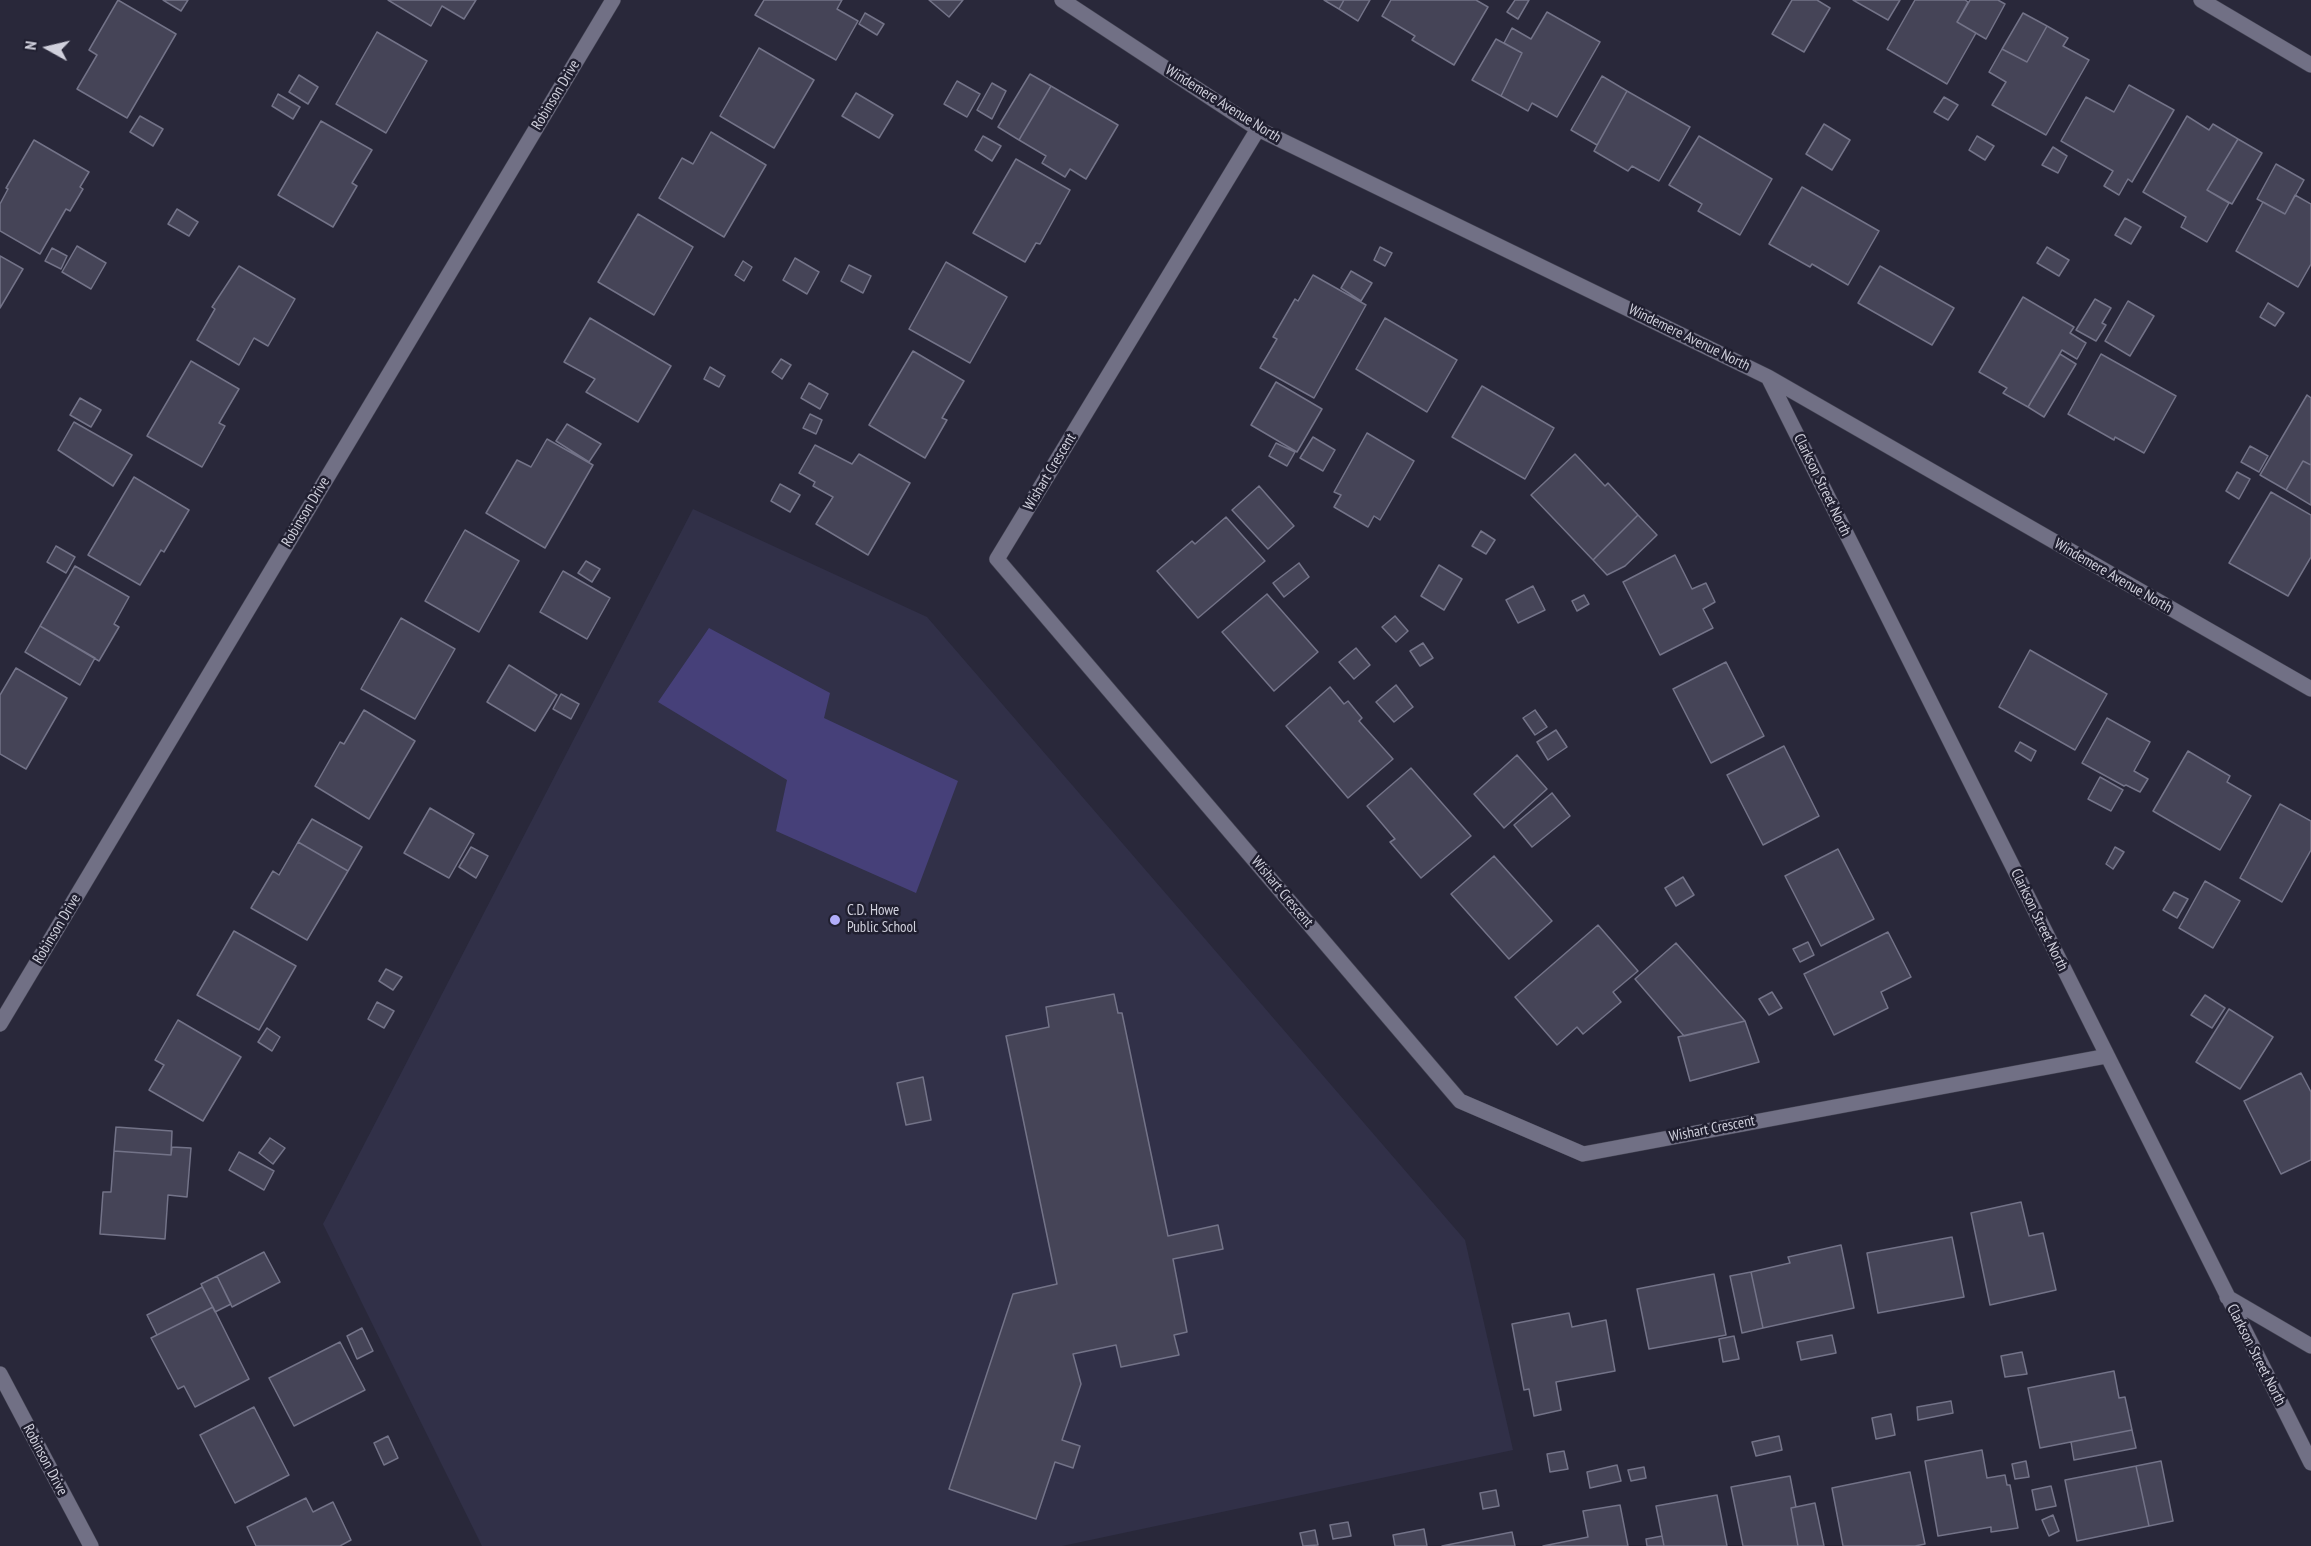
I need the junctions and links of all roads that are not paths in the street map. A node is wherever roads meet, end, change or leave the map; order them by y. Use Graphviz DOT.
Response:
graph roads {
  1 [pos="613,0"];
  2 [pos="1062,0"];
  3 [pos="2201,0"];
  4 [pos="2311,65"];
  5 [pos="1258,129"];
  6 [pos="1768,376"];
  7 [pos="2311,689"];
  8 [pos="0,1024"];
  9 [pos="2107,1056"];
  10 [pos="2227,1297"];
  11 [pos="2311,1346"];
  12 [pos="0,1374"];
  13 [pos="2311,1463"];
  14 [pos="91,1546"];
  1 -- 8 [label="street, Robinson Drive"];
  2 -- 5 [label="street, Windemere Avenue North"];
  3 -- 4 [label="street"];
  5 -- 6 [label="street, Windemere Avenue North"];
  5 -- 9 [label="street, Wishart Crescent"];
  6 -- 7 [label="street, Windemere Avenue North"];
  6 -- 9 [label="street, Clarkson Street North"];
  9 -- 10 [label="street, Clarkson Street North"];
  10 -- 11 [label="street"];
  10 -- 13 [label="street, Clarkson Street North"];
  12 -- 14 [label="street, Robinson Drive"];
}
